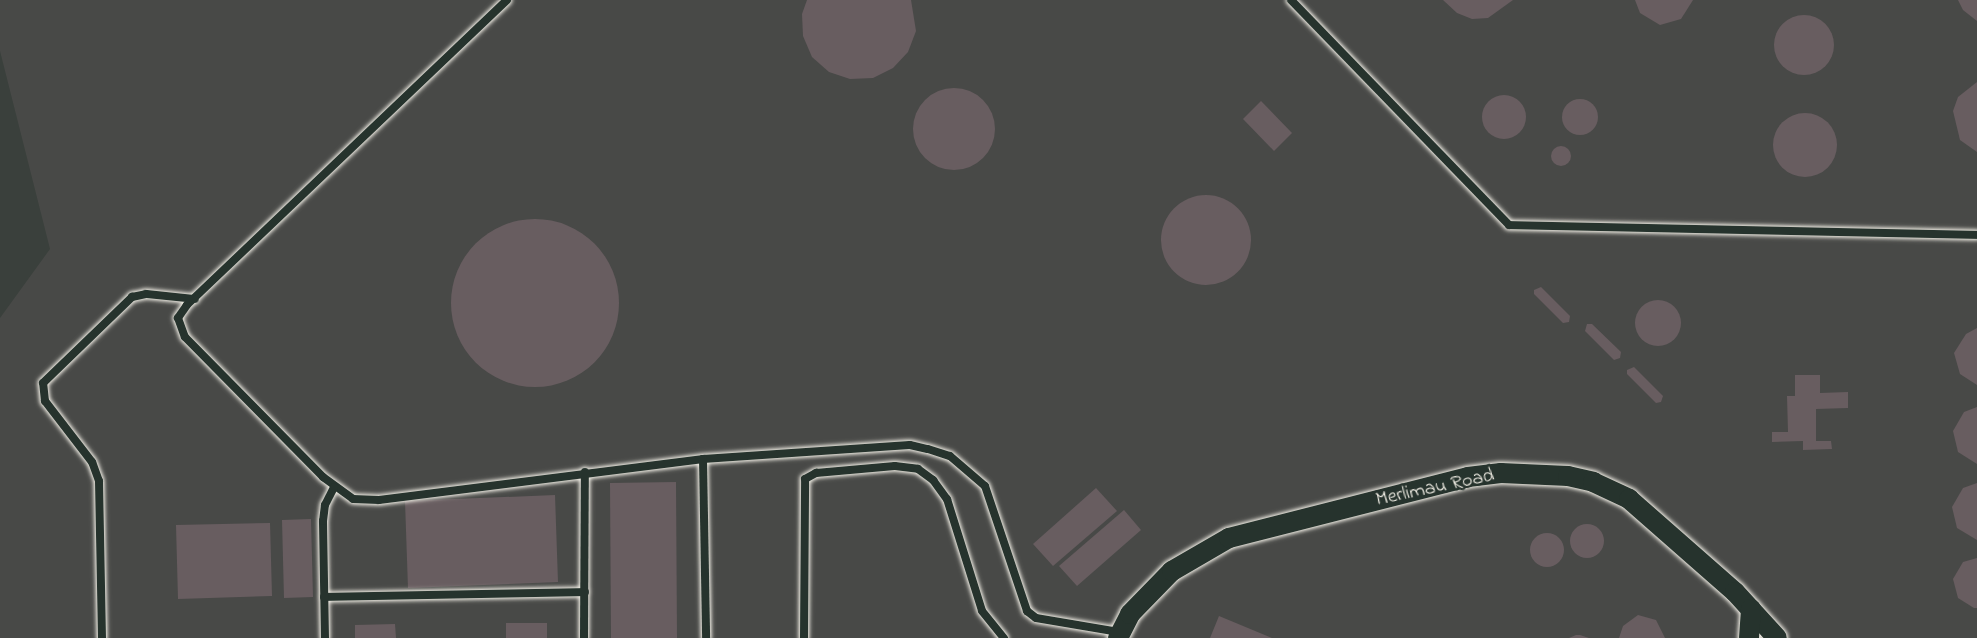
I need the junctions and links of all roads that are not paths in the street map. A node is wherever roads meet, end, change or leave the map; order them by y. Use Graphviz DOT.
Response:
graph roads {
  1 [pos="507,0"];
  2 [pos="1291,0"];
  3 [pos="1977,235"];
  4 [pos="195,298"];
  5 [pos="703,459"];
  6 [pos="585,472"];
  7 [pos="334,487"];
  8 [pos="585,592"];
  9 [pos="324,597"];
  10 [pos="1750,609"];
  11 [pos="1119,635"];
  12 [pos="102,638"];
  13 [pos="325,638"];
  14 [pos="584,638"];
  15 [pos="706,638"];
  16 [pos="804,638"];
  17 [pos="1003,638"];
  18 [pos="1749,638"];
  19 [pos="1777,638"];
  1 -- 4 [label="lane"];
  2 -- 3 [label="lane"];
  4 -- 7 [label="lane"];
  4 -- 12 [label="lane"];
  5 -- 6 [label="lane"];
  5 -- 11 [label="lane"];
  5 -- 15 [label="lane"];
  6 -- 7 [label="lane"];
  6 -- 8 [label="lane"];
  7 -- 9 [label="lane"];
  8 -- 9 [label="lane"];
  8 -- 14 [label="lane"];
  9 -- 13 [label="lane"];
  10 -- 11 [label="street, Merlimau Road"];
  10 -- 18 [label="street"];
  10 -- 19 [label="street, Merlimau Road"];
  16 -- 17 [label="lane"];
}
